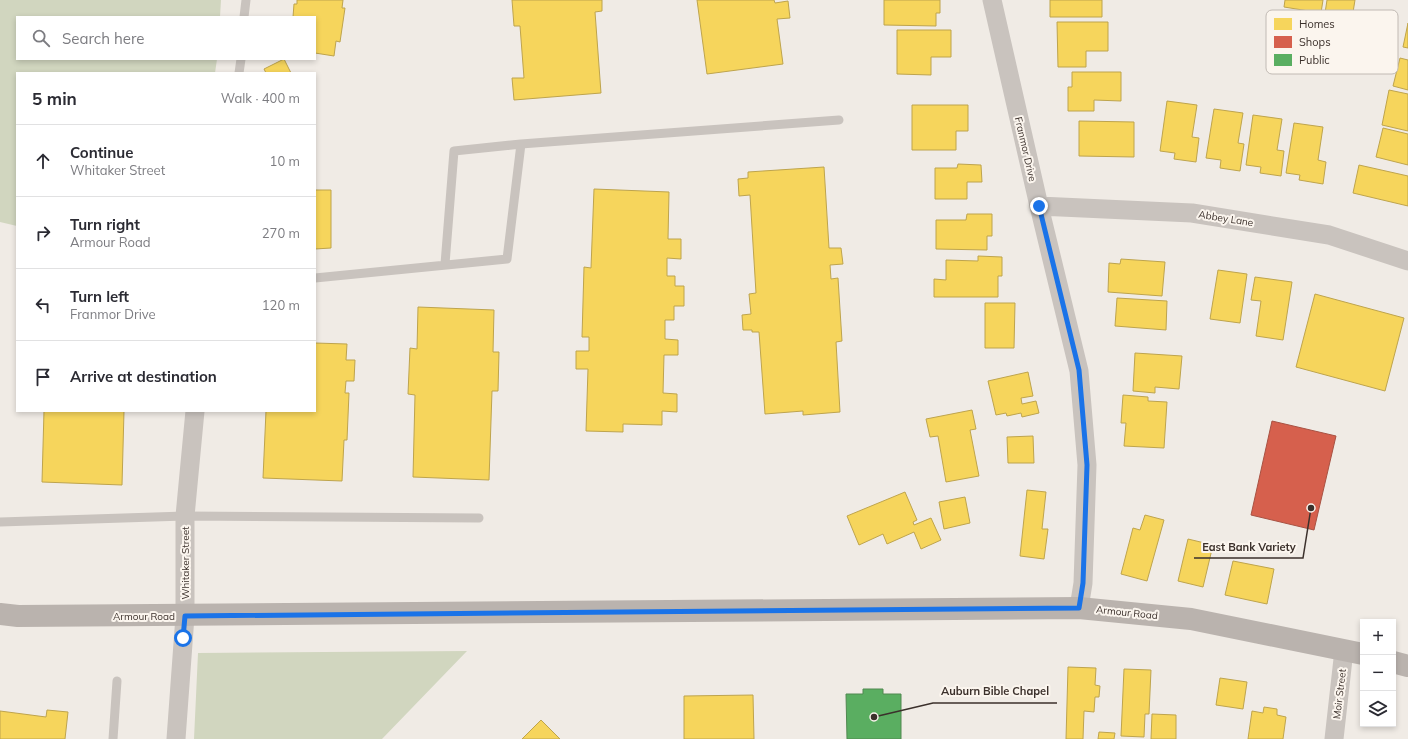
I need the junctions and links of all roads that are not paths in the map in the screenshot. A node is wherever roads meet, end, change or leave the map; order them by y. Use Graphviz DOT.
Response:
graph roads {
  1 [pos="246,0"];
  2 [pos="992,0"];
  3 [pos="244,16"];
  4 [pos="241,60"];
  5 [pos="239,72"];
  6 [pos="839,120"];
  7 [pos="521,144"];
  8 [pos="1039,206"];
  9 [pos="1408,261"];
  10 [pos="445,264"];
  11 [pos="316,278"];
  12 [pos="195,412"];
  13 [pos="185,516"];
  14 [pos="479,518"];
  15 [pos="0,522"];
  16 [pos="1079,608"];
  17 [pos="0,614"];
  18 [pos="185,616"];
  19 [pos="1354,652"];
  20 [pos="1396,663"];
  21 [pos="1408,666"];
  22 [pos="117,681"];
  23 [pos="113,739"];
  24 [pos="176,739"];
  25 [pos="1334,739"];
  1 -- 3 [label="lane"];
  2 -- 8 [label="street, Franmor Drive"];
  4 -- 5 [label="lane"];
  6 -- 7 [label="lane"];
  7 -- 10 [label="lane"];
  7 -- 10 [label="lane"];
  8 -- 9 [label="street, Abbey Lane"];
  8 -- 16 [label="street, Franmor Drive"];
  10 -- 11 [label="lane"];
  12 -- 13 [label="street, Whitaker Street"];
  13 -- 14 [label="lane"];
  13 -- 15 [label="lane"];
  13 -- 18 [label="street, Whitaker Street"];
  16 -- 18 [label="main road, Armour Road"];
  16 -- 19 [label="main road, Armour Road"];
  17 -- 18 [label="main road, Armour Road"];
  18 -- 24 [label="street, Whitaker Street"];
  19 -- 25 [label="street, Moir Street"];
  20 -- 21 [label="main road"];
  22 -- 23 [label="lane"];
}
